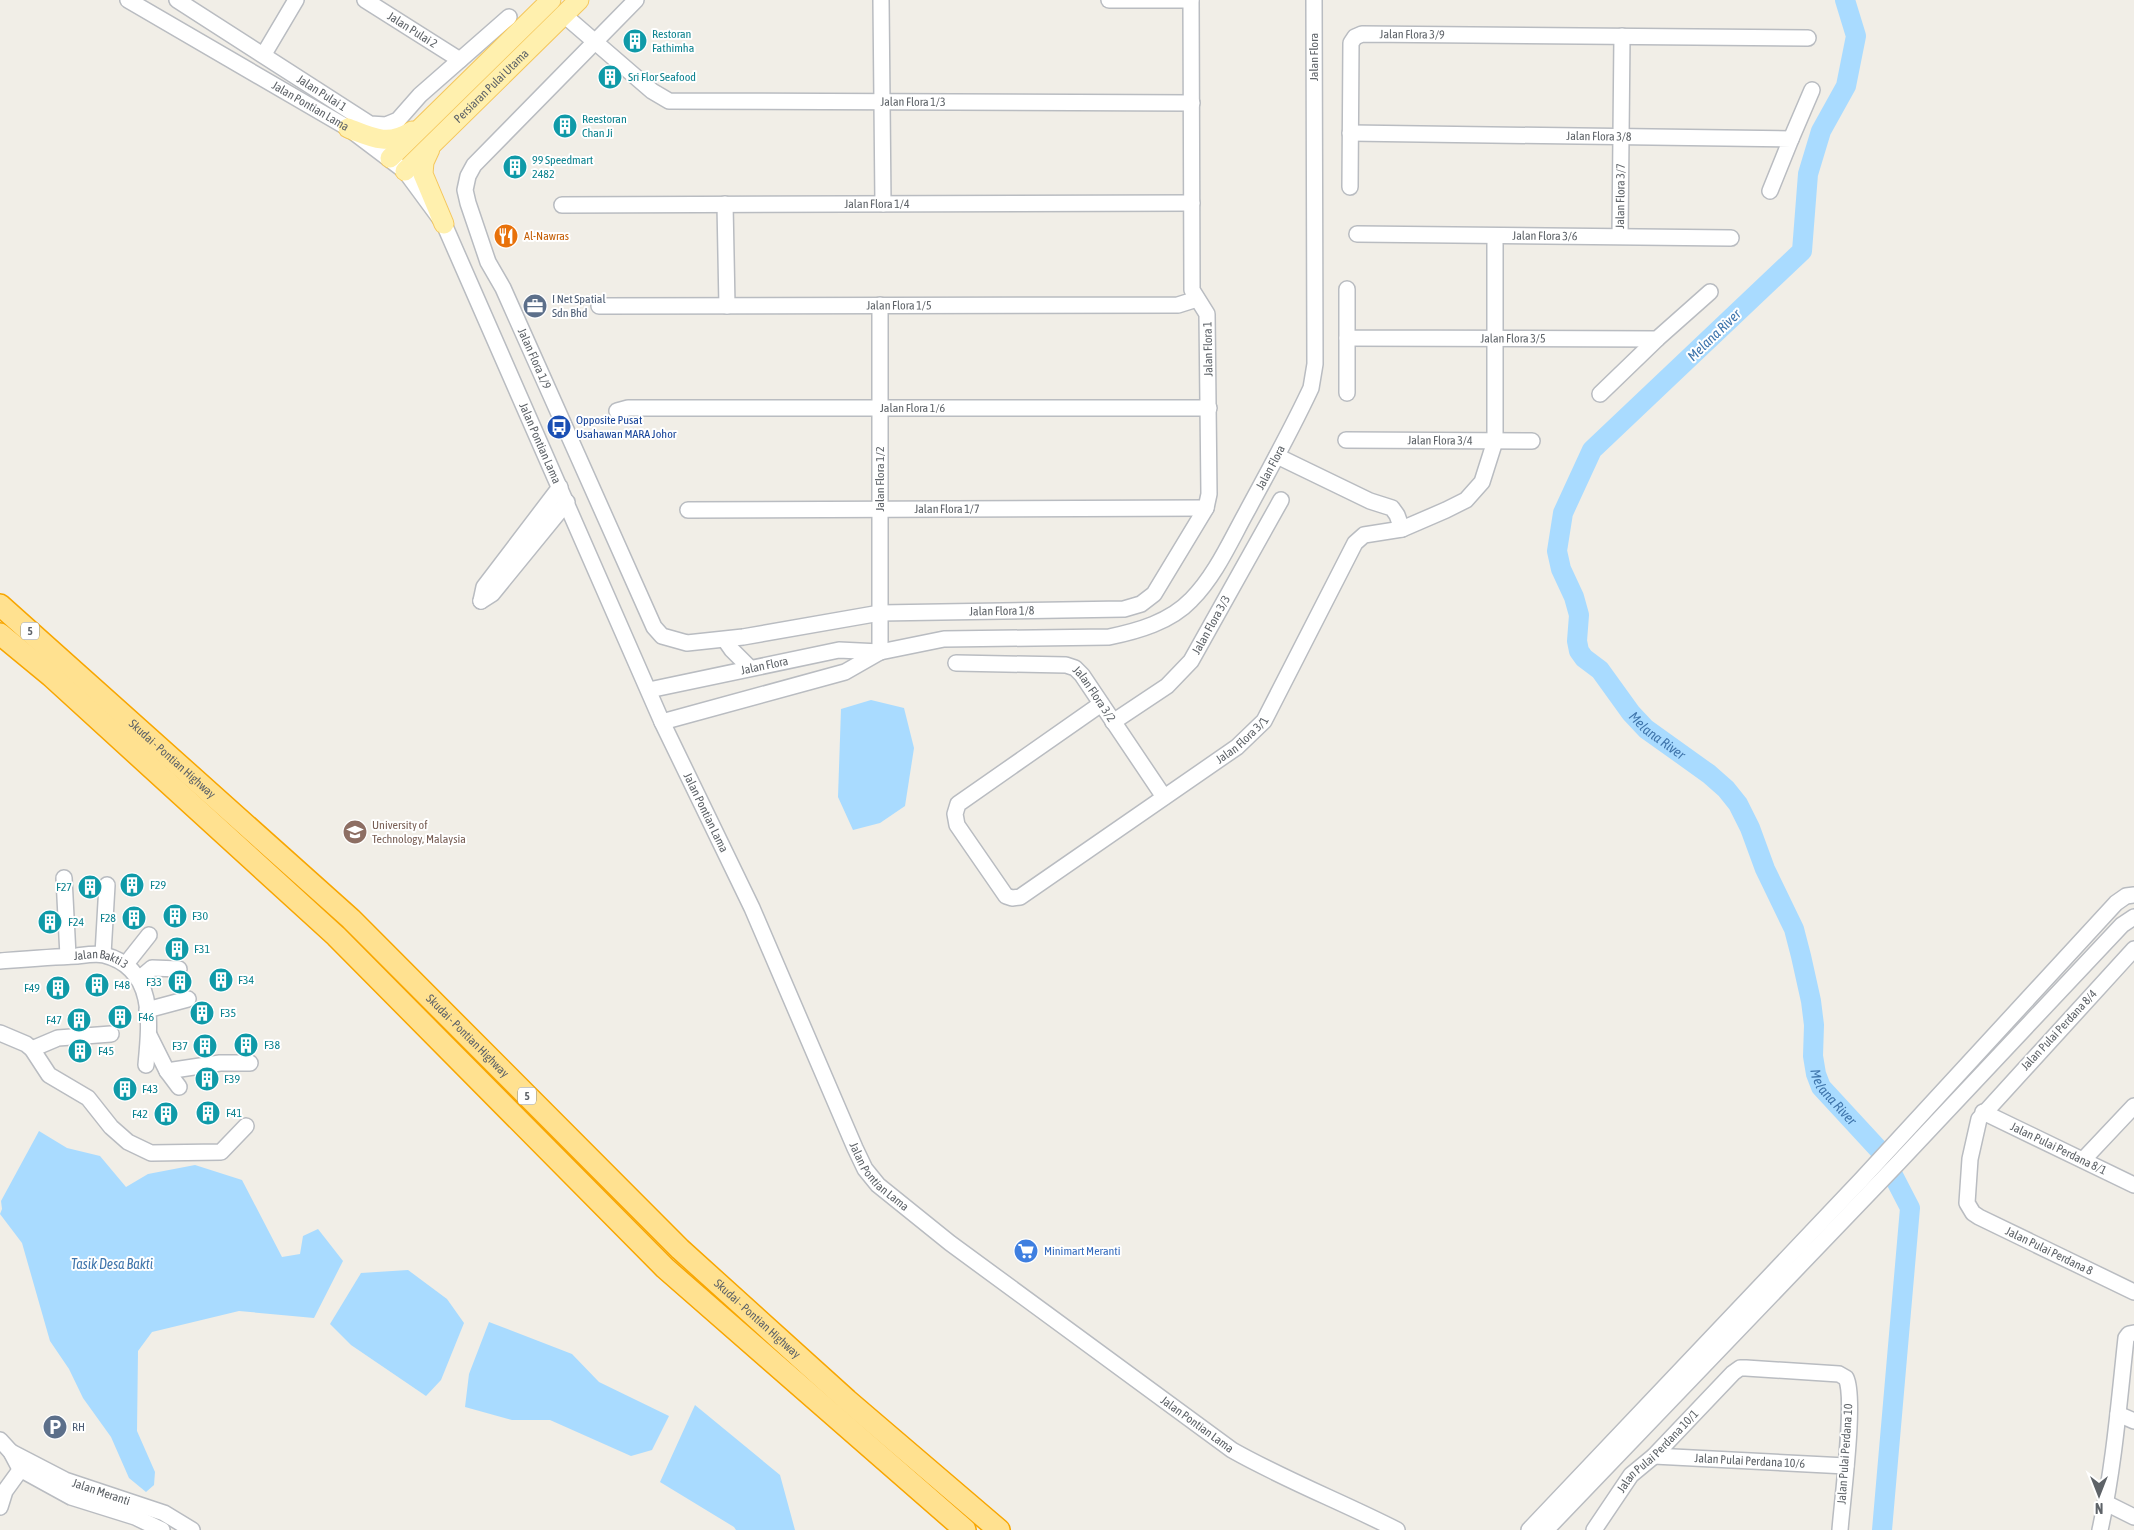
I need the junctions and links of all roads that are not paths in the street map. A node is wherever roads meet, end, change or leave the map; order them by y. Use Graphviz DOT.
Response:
graph roads {
  1 [pos="128,0"];
  2 [pos="177,0"];
  3 [pos="296,0"];
  4 [pos="365,0"];
  5 [pos="550,0"];
  6 [pos="578,0"];
  7 [pos="636,0"];
  8 [pos="881,0"];
  9 [pos="1109,0"];
  10 [pos="1191,0"];
  11 [pos="1314,0"];
  12 [pos="564,15"];
  13 [pos="509,17"];
  14 [pos="1622,36"];
  15 [pos="1808,38"];
  16 [pos="595,42"];
  17 [pos="264,54"];
  18 [pos="460,60"];
  19 [pos="1812,90"];
  20 [pos="882,102"];
  21 [pos="1192,103"];
  22 [pos="428,121"];
  23 [pos="348,128"];
  24 [pos="1350,133"];
  25 [pos="1621,137"];
  26 [pos="1791,139"];
  27 [pos="436,140"];
  28 [pos="390,158"];
  29 [pos="405,171"];
  30 [pos="1350,187"];
  31 [pos="1770,192"];
  32 [pos="1192,203"];
  33 [pos="562,204"];
  34 [pos="725,204"];
  35 [pos="883,204"];
  36 [pos="444,224"];
  37 [pos="1357,234"];
  38 [pos="1620,236"];
  39 [pos="1495,237"];
  40 [pos="1732,238"];
  41 [pos="1347,289"];
  42 [pos="1710,292"];
  43 [pos="1197,299"];
  44 [pos="880,305"];
  45 [pos="599,306"];
  46 [pos="726,306"];
  47 [pos="1347,338"];
  48 [pos="1494,338"];
  49 [pos="1656,339"];
  50 [pos="1347,393"];
  51 [pos="1600,394"];
  52 [pos="880,408"];
  53 [pos="1209,408"];
  54 [pos="617,411"];
  55 [pos="1346,440"];
  56 [pos="1495,441"];
  57 [pos="1532,441"];
  58 [pos="1277,456"];
  59 [pos="560,487"];
  60 [pos="1281,500"];
  61 [pos="567,502"];
  62 [pos="1206,508"];
  63 [pos="880,509"];
  64 [pos="688,510"];
  65 [pos="1402,529"];
  66 [pos="0,605"];
  67 [pos="1124,609"];
  68 [pos="880,613"];
  69 [pos="0,634"];
  70 [pos="728,645"];
  71 [pos="880,652"];
  72 [pos="956,662"];
  73 [pos="749,667"];
  74 [pos="712,676"];
  75 [pos="649,690"];
  76 [pos="1101,704"];
  77 [pos="662,722"];
  78 [pos="1113,722"];
  79 [pos="1164,797"];
  80 [pos="64,878"];
  81 [pos="107,885"];
  82 [pos="2134,895"];
  83 [pos="2134,917"];
  84 [pos="149,935"];
  85 [pos="2134,949"];
  86 [pos="103,954"];
  87 [pos="68,956"];
  88 [pos="0,961"];
  89 [pos="126,964"];
  90 [pos="180,969"];
  91 [pos="139,979"];
  92 [pos="188,999"];
  93 [pos="147,1010"];
  94 [pos="0,1033"];
  95 [pos="111,1034"];
  96 [pos="149,1035"];
  97 [pos="32,1049"];
  98 [pos="250,1063"];
  99 [pos="146,1065"];
  100 [pos="166,1071"];
  101 [pos="179,1087"];
  102 [pos="2134,1106"];
  103 [pos="1984,1112"];
  104 [pos="246,1126"];
  105 [pos="2083,1160"];
  106 [pos="2134,1185"];
  107 [pos="2134,1292"];
  108 [pos="2132,1333"];
  109 [pos="1730,1376"];
  110 [pos="2118,1414"];
  111 [pos="2134,1421"];
  112 [pos="0,1440"];
  113 [pos="1654,1456"];
  114 [pos="24,1464"];
  115 [pos="1846,1466"];
  116 [pos="2106,1503"];
  117 [pos="0,1507"];
  118 [pos="2134,1517"];
  119 [pos="162,1530"];
  120 [pos="192,1530"];
  121 [pos="964,1530"];
  122 [pos="999,1530"];
  123 [pos="1397,1530"];
  124 [pos="1530,1530"];
  125 [pos="1546,1530"];
  126 [pos="1594,1530"];
  127 [pos="1840,1530"];
  128 [pos="2100,1530"];
  1 -- 23 [label="street, Jalan Pontian Lama"];
  2 -- 17 [label="street, Jalan Pulai 1"];
  3 -- 17 [label="street"];
  4 -- 18 [label="street, Jalan Pulai 2"];
  5 -- 12 [label="main road"];
  5 -- 22 [label="main road, Persiaran Pulai Utama"];
  6 -- 12 [label="main road, Persiaran Pulai Utama"];
  7 -- 16 [label="street, Jalan Flora 1/9"];
  8 -- 20 [label="street"];
  9 -- 10 [label="street"];
  10 -- 21 [label="street, Jalan Flora 1"];
  11 -- 58 [label="street, Jalan Flora"];
  12 -- 16 [label="street, Jalan Flora 1/3"];
  12 -- 27 [label="main road, Persiaran Pulai Utama"];
  13 -- 18 [label="street, Jalan Pulai 1"];
  14 -- 15 [label="street"];
  14 -- 24 [label="street, Jalan Flora 3/9"];
  14 -- 25 [label="street, Jalan Flora 3/7"];
  16 -- 20 [label="street, Jalan Flora 1/3"];
  16 -- 70 [label="street, Jalan Flora 1/9"];
  17 -- 18 [label="street, Jalan Pulai 1"];
  19 -- 26 [label="street"];
  20 -- 21 [label="street, Jalan Flora 1/3"];
  20 -- 35 [label="street"];
  21 -- 32 [label="street, Jalan Flora 1"];
  22 -- 23 [label="main road"];
  22 -- 28 [label="main road, Persiaran Pulai Utama"];
  23 -- 28 [label="street, Jalan Pontian Lama"];
  24 -- 25 [label="street, Jalan Flora 3/8"];
  24 -- 30 [label="street, Jalan Flora 3/9"];
  25 -- 26 [label="street, Jalan Flora 3/8"];
  25 -- 38 [label="street, Jalan Flora 3/7"];
  26 -- 31 [label="street"];
  27 -- 29 [label="main road, Persiaran Pulai Utama"];
  27 -- 36 [label="main road"];
  28 -- 29 [label="street, Jalan Pontian Lama"];
  29 -- 36 [label="street, Jalan Pontian Lama"];
  32 -- 35 [label="street, Jalan Flora 1/4"];
  32 -- 43 [label="street, Jalan Flora 1"];
  33 -- 34 [label="street, Jalan Flora 1/4"];
  34 -- 35 [label="street, Jalan Flora 1/4"];
  34 -- 46 [label="street"];
  36 -- 59 [label="street, Jalan Pontian Lama"];
  37 -- 39 [label="street, Jalan Flora 3/6"];
  38 -- 39 [label="street, Jalan Flora 3/6"];
  38 -- 40 [label="street, Jalan Flora 3/6"];
  39 -- 48 [label="street, Jalan Flora 3/1"];
  41 -- 47 [label="street"];
  42 -- 49 [label="street"];
  43 -- 44 [label="street, Jalan Flora 1/5"];
  43 -- 53 [label="street, Jalan Flora 1"];
  44 -- 46 [label="street, Jalan Flora 1/5"];
  44 -- 52 [label="street, Jalan Flora 1/2"];
  45 -- 46 [label="street, Jalan Flora 1/5"];
  47 -- 48 [label="street, Jalan Flora 3/5"];
  47 -- 50 [label="street"];
  48 -- 49 [label="street, Jalan Flora 3/5"];
  48 -- 56 [label="street, Jalan Flora 3/1"];
  49 -- 51 [label="street"];
  52 -- 53 [label="street, Jalan Flora 1/6"];
  52 -- 54 [label="street, Jalan Flora 1/6"];
  52 -- 63 [label="street, Jalan Flora 1/2"];
  53 -- 62 [label="street, Jalan Flora 1"];
  55 -- 56 [label="street, Jalan Flora 3/4"];
  56 -- 57 [label="street, Jalan Flora 3/4"];
  56 -- 65 [label="street, Jalan Flora 3/1"];
  58 -- 65 [label="street"];
  58 -- 71 [label="street, Jalan Flora"];
  59 -- 61 [label="street, Jalan Pontian Lama"];
  59 -- 61 [label="street"];
  60 -- 78 [label="street, Jalan Flora 3/3"];
  61 -- 75 [label="street, Jalan Pontian Lama"];
  62 -- 63 [label="street, Jalan Flora 1/7"];
  62 -- 67 [label="street, Jalan Flora 1"];
  63 -- 64 [label="street, Jalan Flora 1/7"];
  63 -- 68 [label="street, Jalan Flora 1/2"];
  65 -- 79 [label="street, Jalan Flora 3/1"];
  66 -- 122 [label="highway, Skudai - Pontian Highway / 5"];
  67 -- 68 [label="street, Jalan Flora 1/8"];
  68 -- 70 [label="street, Jalan Flora 1/9"];
  68 -- 71 [label="street, Jalan Flora 1/2"];
  69 -- 121 [label="highway, Skudai - Pontian Highway / 5"];
  70 -- 73 [label="street"];
  70 -- 74 [label="street"];
  71 -- 73 [label="street, Jalan Flora"];
  71 -- 77 [label="street, Jalan Flora"];
  72 -- 76 [label="street, Jalan Flora 3/2"];
  73 -- 74 [label="street, Jalan Flora"];
  74 -- 75 [label="street, Jalan Flora"];
  75 -- 77 [label="street, Jalan Pontian Lama"];
  76 -- 78 [label="street, Jalan Flora 3/2"];
  76 -- 79 [label="street, Jalan Flora 3/1"];
  77 -- 123 [label="street, Jalan Pontian Lama"];
  78 -- 79 [label="street, Jalan Flora 3/2"];
  80 -- 87 [label="street"];
  81 -- 86 [label="street"];
  82 -- 124 [label="street"];
  83 -- 125 [label="street"];
  84 -- 89 [label="street"];
  85 -- 103 [label="street, Jalan Pulai Perdana 8/4"];
  86 -- 87 [label="street, Jalan Bakti 3"];
  86 -- 89 [label="street, Jalan Bakti 3"];
  87 -- 88 [label="street, Jalan Bakti 3"];
  89 -- 91 [label="street, Jalan Bakti 3"];
  90 -- 91 [label="street"];
  91 -- 93 [label="street, Jalan Bakti 3"];
  92 -- 93 [label="street"];
  93 -- 96 [label="street, Jalan Bakti 3"];
  94 -- 97 [label="street"];
  95 -- 97 [label="street"];
  96 -- 99 [label="street, Jalan Bakti 3"];
  96 -- 100 [label="street"];
  97 -- 104 [label="street"];
  98 -- 100 [label="street"];
  100 -- 101 [label="street"];
  102 -- 105 [label="street"];
  103 -- 105 [label="street, Jalan Pulai Perdana 8/1"];
  103 -- 107 [label="street, Jalan Pulai Perdana 8"];
  105 -- 106 [label="street, Jalan Pulai Perdana 8/1"];
  108 -- 110 [label="street"];
  109 -- 113 [label="street, Jalan Pulai Perdana 10/1"];
  109 -- 115 [label="street, Jalan Pulai Perdana 10"];
  110 -- 111 [label="street"];
  110 -- 116 [label="street"];
  112 -- 114 [label="street"];
  113 -- 115 [label="street, Jalan Pulai Perdana 10/6"];
  113 -- 126 [label="street, Jalan Pulai Perdana 10/1"];
  114 -- 117 [label="street"];
  114 -- 119 [label="street, Jalan Meranti"];
  114 -- 120 [label="street, Jalan Meranti"];
  115 -- 127 [label="street, Jalan Pulai Perdana 10"];
  116 -- 118 [label="street"];
  116 -- 128 [label="street"];
}
